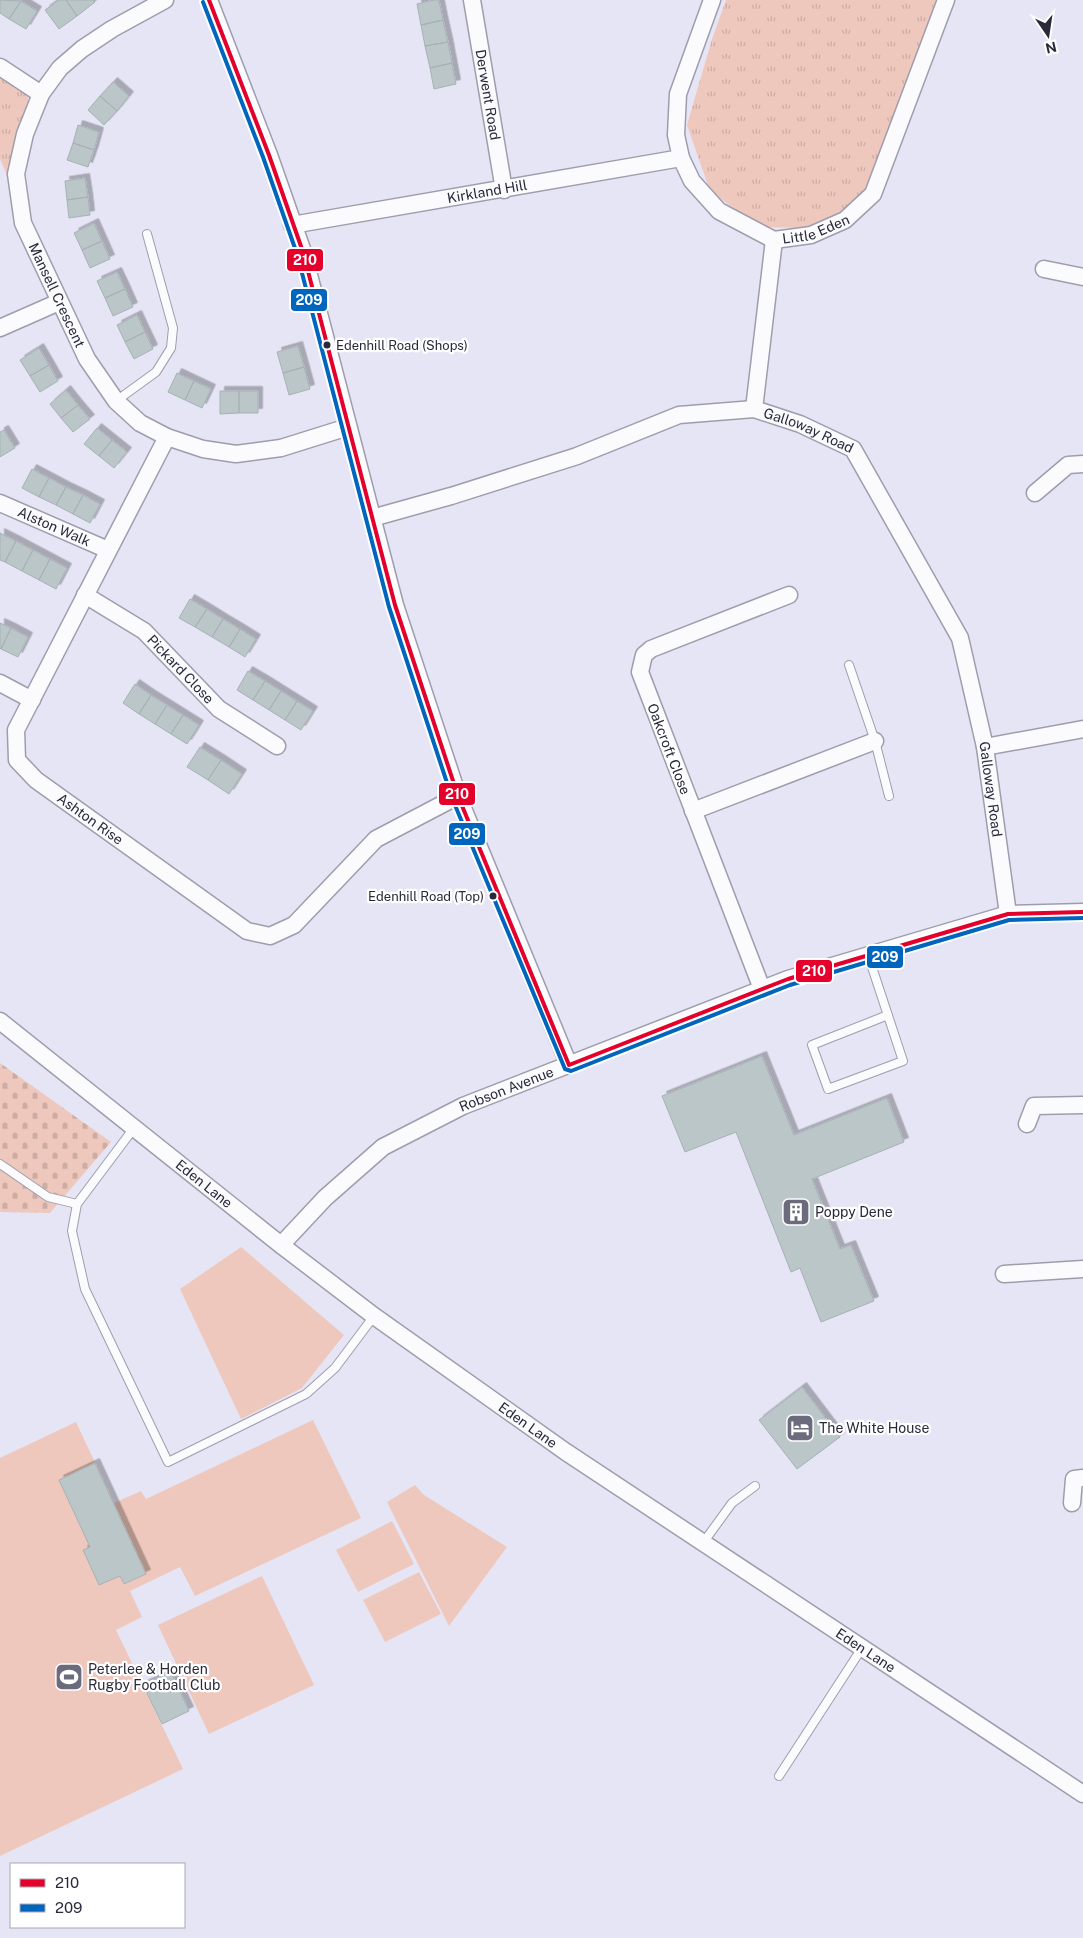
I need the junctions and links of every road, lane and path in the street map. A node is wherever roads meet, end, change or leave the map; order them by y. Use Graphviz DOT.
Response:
graph roads {
  1 [pos="165,0"];
  2 [pos="209,0"];
  3 [pos="472,0"];
  4 [pos="712,0"];
  5 [pos="946,0"];
  6 [pos="0,67"];
  7 [pos="41,94"];
  8 [pos="681,158"];
  9 [pos="504,190"];
  10 [pos="292,225"];
  11 [pos="147,234"];
  12 [pos="774,240"];
  13 [pos="1044,269"];
  14 [pos="1083,277"];
  15 [pos="59,302"];
  16 [pos="0,328"];
  17 [pos="116,401"];
  18 [pos="754,409"];
  19 [pos="348,427"];
  20 [pos="167,436"];
  21 [pos="1083,464"];
  22 [pos="1035,493"];
  23 [pos="0,503"];
  24 [pos="372,518"];
  25 [pos="108,550"];
  26 [pos="85,595"];
  27 [pos="789,595"];
  28 [pos="849,665"];
  29 [pos="0,683"];
  30 [pos="32,700"];
  31 [pos="1083,729"];
  32 [pos="875,741"];
  33 [pos="276,746"];
  34 [pos="985,747"];
  35 [pos="458,796"];
  36 [pos="889,796"];
  37 [pos="693,811"];
  38 [pos="1083,912"];
  39 [pos="1008,914"];
  40 [pos="868,955"];
  41 [pos="762,989"];
  42 [pos="888,1015"];
  43 [pos="0,1021"];
  44 [pos="569,1064"];
  45 [pos="1083,1105"];
  46 [pos="1027,1124"];
  47 [pos="134,1128"];
  48 [pos="0,1164"];
  49 [pos="77,1204"];
  50 [pos="281,1245"];
  51 [pos="1083,1270"];
  52 [pos="1004,1274"];
  53 [pos="374,1316"];
  54 [pos="1083,1478"];
  55 [pos="755,1486"];
  56 [pos="1072,1503"];
  57 [pos="704,1543"];
  58 [pos="862,1648"];
  59 [pos="779,1776"];
  60 [pos="1083,1794"];
  1 -- 7 [label="street, Mansell Crescent"];
  2 -- 10 [label="street"];
  3 -- 9 [label="street, Derwent Road"];
  4 -- 8 [label="street, Little Eden"];
  5 -- 12 [label="street, Little Eden"];
  6 -- 7 [label="street"];
  7 -- 15 [label="street, Mansell Crescent"];
  8 -- 9 [label="street, Kirkland Hill"];
  8 -- 12 [label="street, Little Eden"];
  9 -- 10 [label="street, Kirkland Hill"];
  10 -- 19 [label="street"];
  11 -- 17 [label="lane"];
  12 -- 18 [label="street"];
  13 -- 14 [label="street"];
  15 -- 16 [label="street"];
  15 -- 17 [label="street, Mansell Crescent"];
  17 -- 20 [label="street, Mansell Crescent"];
  18 -- 24 [label="street, Galloway Road"];
  18 -- 34 [label="street, Galloway Road"];
  19 -- 20 [label="street, Mansell Crescent"];
  19 -- 24 [label="street"];
  20 -- 25 [label="street, Ashton Rise"];
  21 -- 22 [label="street"];
  23 -- 25 [label="street, Alston Walk"];
  24 -- 35 [label="street"];
  25 -- 26 [label="street, Ashton Rise"];
  26 -- 30 [label="street, Ashton Rise"];
  26 -- 33 [label="street, Pickard Close"];
  27 -- 37 [label="street, Oakcroft Close"];
  28 -- 32 [label="lane"];
  29 -- 30 [label="street"];
  30 -- 35 [label="street, Ashton Rise"];
  31 -- 34 [label="street"];
  32 -- 36 [label="lane"];
  32 -- 37 [label="street"];
  34 -- 39 [label="street, Galloway Road"];
  35 -- 44 [label="street"];
  37 -- 41 [label="street, Oakcroft Close"];
  38 -- 39 [label="street, Robson Avenue"];
  39 -- 40 [label="street, Robson Avenue"];
  40 -- 41 [label="street, Robson Avenue"];
  40 -- 42 [label="lane"];
  41 -- 44 [label="street, Robson Avenue"];
  42 -- 42 [label="lane"];
  43 -- 47 [label="street, Eden Lane"];
  44 -- 50 [label="street, Robson Avenue"];
  45 -- 46 [label="street"];
  47 -- 49 [label="lane"];
  47 -- 50 [label="street, Eden Lane"];
  48 -- 49 [label="lane"];
  49 -- 53 [label="lane"];
  50 -- 53 [label="street, Eden Lane"];
  51 -- 52 [label="street"];
  53 -- 57 [label="street, Eden Lane"];
  54 -- 56 [label="street"];
  55 -- 57 [label="lane"];
  57 -- 58 [label="street, Eden Lane"];
  58 -- 59 [label="lane"];
  58 -- 60 [label="street, Eden Lane"];
}
